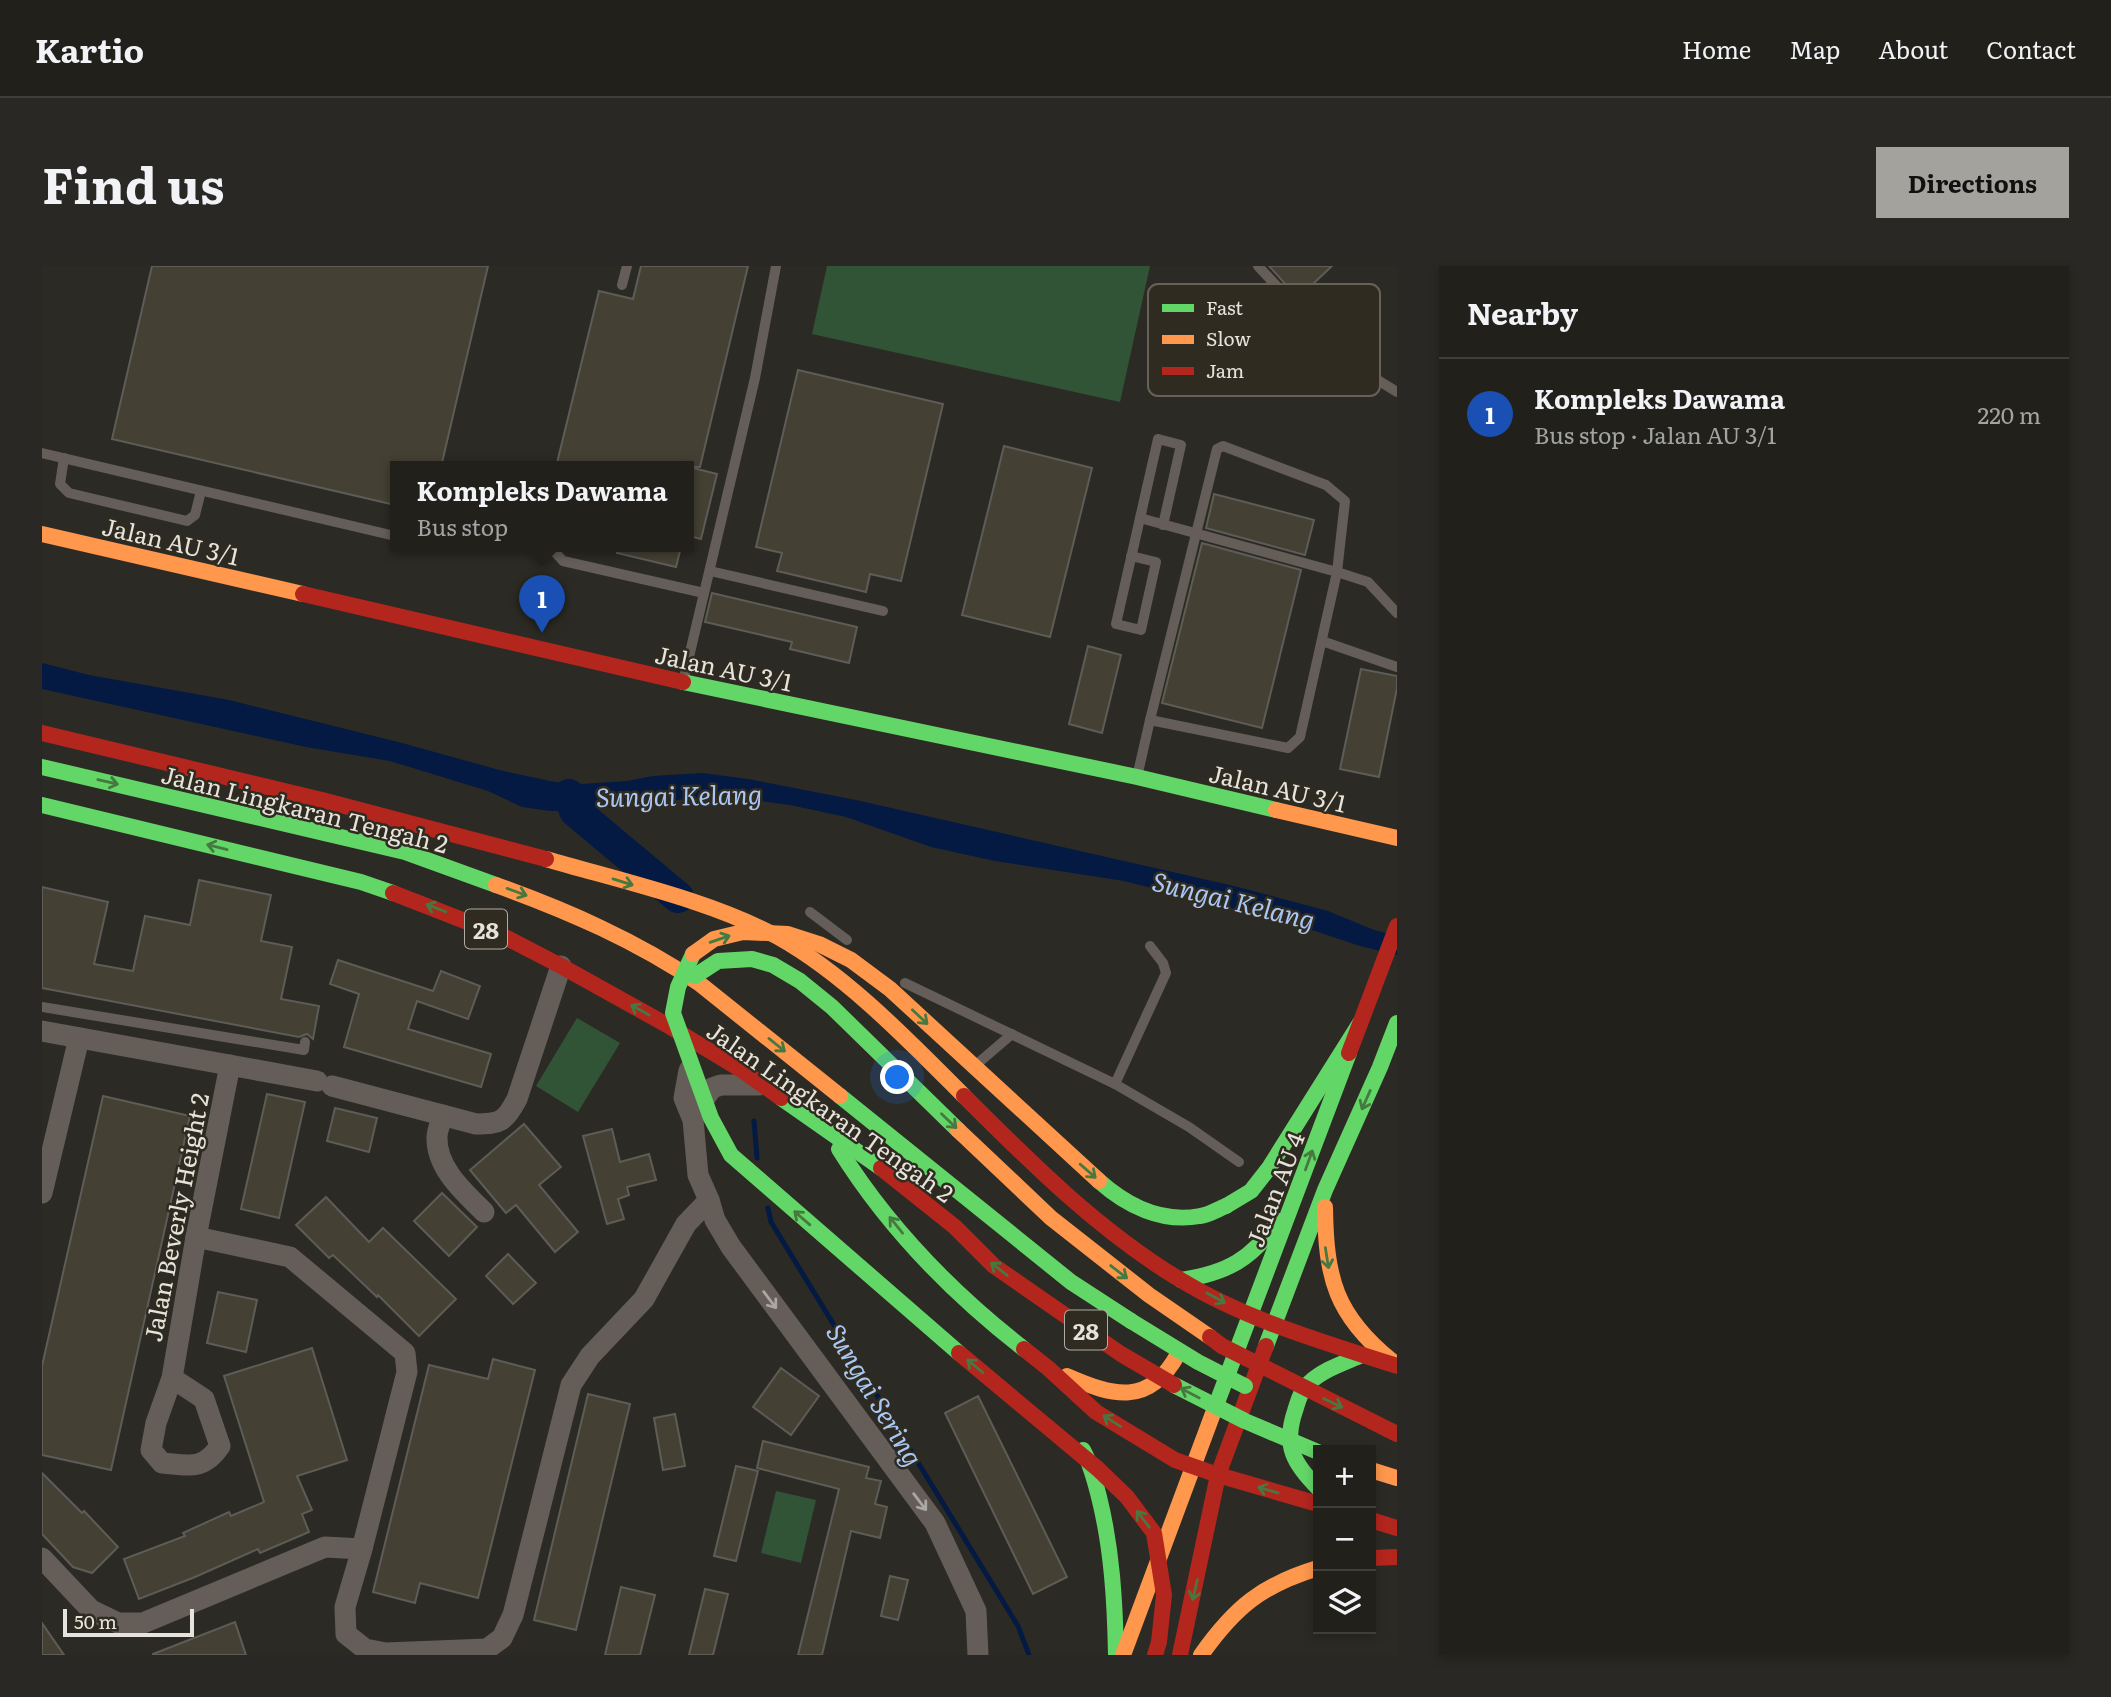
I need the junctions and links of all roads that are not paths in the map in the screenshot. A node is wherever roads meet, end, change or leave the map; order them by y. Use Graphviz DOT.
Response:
graph roads {
  1 [pos="626,266"];
  2 [pos="776,266"];
  3 [pos="1258,266"];
  4 [pos="1275,284"];
  5 [pos="622,285"];
  6 [pos="1380,381"];
  7 [pos="1397,392"];
  8 [pos="42,453"];
  9 [pos="64,458"];
  10 [pos="201,491"];
  11 [pos="1140,518"];
  12 [pos="1163,525"];
  13 [pos="42,534"];
  14 [pos="1195,534"];
  15 [pos="390,535"];
  16 [pos="555,552"];
  17 [pos="1131,556"];
  18 [pos="710,571"];
  19 [pos="1337,572"];
  20 [pos="704,593"];
  21 [pos="883,611"];
  22 [pos="1397,613"];
  23 [pos="1322,640"];
  24 [pos="1397,667"];
  25 [pos="683,682"];
  26 [pos="1150,720"];
  27 [pos="42,733"];
  28 [pos="42,767"];
  29 [pos="1137,777"];
  30 [pos="42,805"];
  31 [pos="1397,838"];
  32 [pos="810,912"];
  33 [pos="1397,926"];
  34 [pos="1150,946"];
  35 [pos="861,951"];
  36 [pos="561,966"];
  37 [pos="892,974"];
  38 [pos="678,987"];
  39 [pos="42,1007"];
  40 [pos="1360,1023"];
  41 [pos="1397,1023"];
  42 [pos="667,1025"];
  43 [pos="42,1031"];
  44 [pos="1012,1034"];
  45 [pos="79,1038"];
  46 [pos="305,1042"];
  47 [pos="230,1065"];
  48 [pos="1388,1071"];
  49 [pos="953,1084"];
  50 [pos="1115,1084"];
  51 [pos="761,1085"];
  52 [pos="443,1115"];
  53 [pos="692,1120"];
  54 [pos="829,1133"];
  55 [pos="1239,1162"];
  56 [pos="1325,1190"];
  57 [pos="42,1193"];
  58 [pos="1296,1195"];
  59 [pos="709,1200"];
  60 [pos="484,1212"];
  61 [pos="196,1237"];
  62 [pos="1152,1262"];
  63 [pos="1181,1280"];
  64 [pos="1251,1315"];
  65 [pos="1275,1325"];
  66 [pos="1362,1355"];
  67 [pos="1397,1366"];
  68 [pos="1045,1376"];
  69 [pos="172,1378"];
  70 [pos="1312,1416"];
  71 [pos="1070,1427"];
  72 [pos="1354,1430"];
  73 [pos="1397,1434"];
  74 [pos="1397,1443"];
  75 [pos="1313,1450"];
  76 [pos="1192,1466"];
  77 [pos="1376,1472"];
  78 [pos="1218,1475"];
  79 [pos="1397,1478"];
  80 [pos="1313,1483"];
  81 [pos="1313,1503"];
  82 [pos="1376,1522"];
  83 [pos="1397,1528"];
  84 [pos="362,1549"];
  85 [pos="1397,1557"];
  86 [pos="42,1558"];
  87 [pos="1376,1558"];
  88 [pos="1313,1570"];
  89 [pos="978,1655"];
  90 [pos="1116,1655"];
  91 [pos="1123,1655"];
  92 [pos="1155,1655"];
  93 [pos="1180,1655"];
  94 [pos="1201,1655"];
  1 -- 5 [label="lane"];
  2 -- 18 [label="lane"];
  3 -- 4 [label="lane"];
  6 -- 7 [label="lane"];
  8 -- 9 [label="lane"];
  9 -- 10 [label="lane"];
  9 -- 10 [label="lane"];
  10 -- 15 [label="lane"];
  11 -- 12 [label="lane"];
  11 -- 12 [label="lane"];
  11 -- 17 [label="lane"];
  12 -- 14 [label="lane"];
  13 -- 25 [label="main road, Jalan AU 3/1"];
  14 -- 19 [label="lane"];
  14 -- 19 [label="lane"];
  14 -- 26 [label="lane"];
  16 -- 20 [label="lane"];
  17 -- 17 [label="lane"];
  18 -- 20 [label="lane"];
  18 -- 21 [label="lane"];
  19 -- 22 [label="lane"];
  19 -- 23 [label="lane"];
  20 -- 25 [label="lane"];
  23 -- 24 [label="lane"];
  23 -- 26 [label="lane"];
  25 -- 29 [label="main road, Jalan AU 3/1"];
  26 -- 29 [label="lane"];
  27 -- 49 [label="main road, one-way, bridge"];
  28 -- 70 [label="main road, Jalan Lingkaran Tengah 2 / 28, one-way, bridge"];
  29 -- 31 [label="main road, Jalan AU 3/1"];
  36 -- 30 [label="main road, Jalan Lingkaran Tengah 2 / 28, one-way"];
  32 -- 35 [label="lane"];
  33 -- 40 [label="main road, Jalan AU 4"];
  34 -- 50 [label="lane"];
  42 -- 36 [label="main road, Jalan Lingkaran Tengah 2 / 28, one-way"];
  36 -- 52 [label="street"];
  37 -- 44 [label="lane"];
  38 -- 40 [label="main road, one-way, bridge"];
  38 -- 73 [label="main road, one-way, bridge"];
  92 -- 38 [label="main road, one-way, bridge"];
  39 -- 46 [label="lane"];
  58 -- 40 [label="main road, Jalan AU 4, one-way"];
  41 -- 48 [label="main road, Jalan AU 4"];
  42 -- 51 [label="main road, Jalan Lingkaran Tengah 2 / 28"];
  42 -- 53 [label="street"];
  43 -- 45 [label="street"];
  44 -- 49 [label="lane"];
  44 -- 50 [label="lane"];
  45 -- 47 [label="street"];
  45 -- 57 [label="street"];
  47 -- 52 [label="street"];
  47 -- 61 [label="street, Jalan Beverly Height 2"];
  48 -- 56 [label="main road, Jalan AU 4, one-way"];
  49 -- 62 [label="main road"];
  50 -- 55 [label="lane"];
  51 -- 53 [label="street"];
  51 -- 54 [label="main road, Jalan Lingkaran Tengah 2 / 28"];
  52 -- 60 [label="street"];
  53 -- 59 [label="street"];
  68 -- 54 [label="main road, one-way"];
  75 -- 54 [label="main road, Jalan Lingkaran Tengah 2 / 28, one-way, bridge"];
  56 -- 65 [label="main road, Jalan AU 4"];
  56 -- 67 [label="main road, one-way"];
  58 -- 63 [label="main road"];
  58 -- 64 [label="main road, Jalan AU 4"];
  59 -- 84 [label="street"];
  59 -- 89 [label="street, one-way"];
  61 -- 69 [label="street, Jalan Beverly Height 2"];
  61 -- 84 [label="street"];
  62 -- 63 [label="main road"];
  62 -- 68 [label="main road"];
  63 -- 64 [label="main road, one-way"];
  64 -- 65 [label="main road"];
  64 -- 76 [label="main road, Jalan AU 4"];
  65 -- 66 [label="main road"];
  65 -- 78 [label="main road, Jalan AU 4"];
  66 -- 67 [label="main road"];
  66 -- 80 [label="main road"];
  76 -- 68 [label="main road, one-way"];
  71 -- 90 [label="main road"];
  72 -- 74 [label="main road"];
  76 -- 78 [label="main road"];
  76 -- 91 [label="main road, Jalan AU 4"];
  77 -- 79 [label="main road"];
  81 -- 78 [label="main road, one-way"];
  78 -- 93 [label="main road, Jalan AU 4, one-way"];
  82 -- 83 [label="main road"];
  84 -- 86 [label="street"];
  85 -- 87 [label="main road"];
  88 -- 94 [label="main road"];
}
